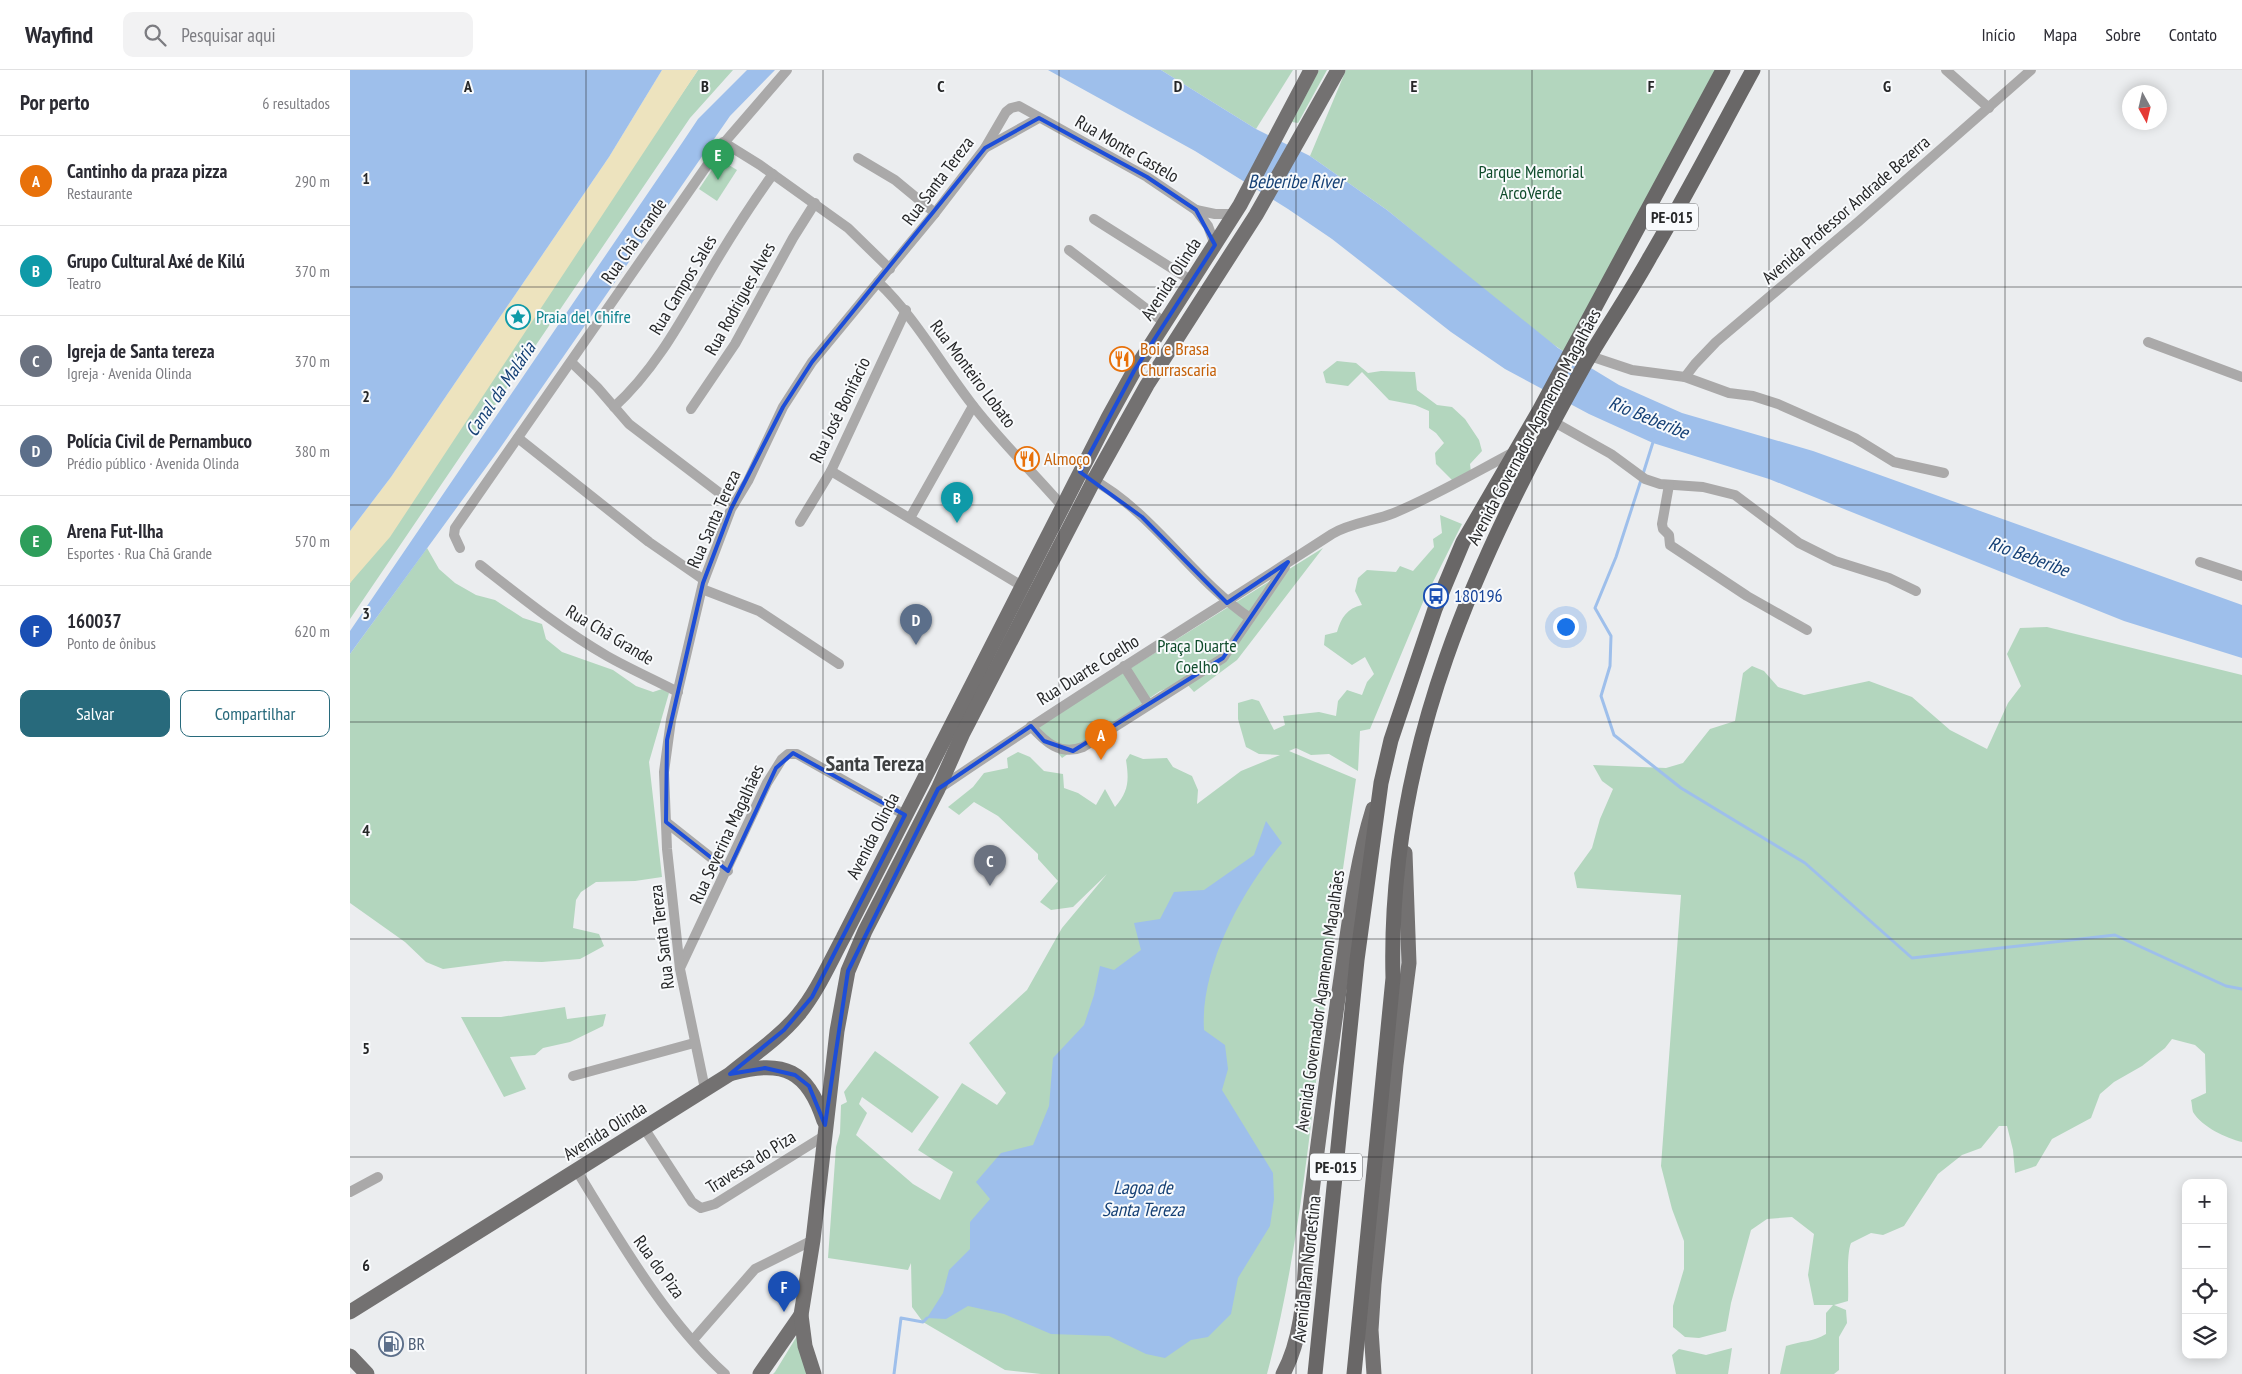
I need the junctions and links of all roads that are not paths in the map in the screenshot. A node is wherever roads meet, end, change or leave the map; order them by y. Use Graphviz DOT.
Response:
graph roads {
  1 [pos="787,70"];
  2 [pos="1311,70"];
  3 [pos="1338,70"];
  4 [pos="1723,70"];
  5 [pos="1753,70"];
  6 [pos="1946,70"];
  7 [pos="2031,70"];
  8 [pos="1019,106"];
  9 [pos="1989,108"];
  10 [pos="1039,118"];
  11 [pos="724,142"];
  12 [pos="985,148"];
  13 [pos="858,158"];
  14 [pos="774,174"];
  15 [pos="815,203"];
  16 [pos="1196,210"];
  17 [pos="1237,210"];
  18 [pos="935,213"];
  19 [pos="1094,219"];
  20 [pos="1215,245"];
  21 [pos="1069,250"];
  22 [pos="890,269"];
  23 [pos="1192,281"];
  24 [pos="878,282"];
  25 [pos="906,310"];
  26 [pos="1165,323"];
  27 [pos="2148,342"];
  28 [pos="1588,359"];
  29 [pos="570,362"];
  30 [pos="1685,377"];
  31 [pos="2242,377"];
  32 [pos="973,406"];
  33 [pos="614,407"];
  34 [pos="690,409"];
  35 [pos="1555,421"];
  36 [pos="518,438"];
  37 [pos="1514,451"];
  38 [pos="830,470"];
  39 [pos="1080,472"];
  40 [pos="1944,473"];
  41 [pos="1094,480"];
  42 [pos="1669,485"];
  43 [pos="734,504"];
  44 [pos="1063,507"];
  45 [pos="910,518"];
  46 [pos="800,522"];
  47 [pos="460,548"];
  48 [pos="1288,562"];
  49 [pos="2200,562"];
  50 [pos="480,565"];
  51 [pos="2242,576"];
  52 [pos="703,584"];
  53 [pos="1022,586"];
  54 [pos="1916,591"];
  55 [pos="1227,603"];
  56 [pos="1250,618"];
  57 [pos="1807,630"];
  58 [pos="839,664"];
  59 [pos="1124,666"];
  60 [pos="678,692"];
  61 [pos="1148,704"];
  62 [pos="1031,726"];
  63 [pos="1380,783"];
  64 [pos="938,789"];
  65 [pos="905,815"];
  66 [pos="666,822"];
  67 [pos="1404,826"];
  68 [pos="728,871"];
  69 [pos="1357,960"];
  70 [pos="680,969"];
  71 [pos="694,1043"];
  72 [pos="730,1074"];
  73 [pos="573,1076"];
  74 [pos="705,1090"];
  75 [pos="644,1128"];
  76 [pos="824,1130"];
  77 [pos="577,1170"];
  78 [pos="378,1177"];
  79 [pos="350,1192"];
  80 [pos="813,1240"];
  81 [pos="350,1312"];
  82 [pos="801,1315"];
  83 [pos="693,1340"];
  84 [pos="350,1356"];
  85 [pos="367,1374"];
  86 [pos="726,1374"];
  87 [pos="760,1374"];
  88 [pos="814,1374"];
  89 [pos="1283,1374"];
  90 [pos="1315,1374"];
  91 [pos="1354,1374"];
  92 [pos="1374,1374"];
  1 -- 11 [label="street, Rua Chã Grande"];
  2 -- 17 [label="main road, Avenida Olinda"];
  3 -- 41 [label="main road, Avenida Olinda"];
  4 -- 37 [label="highway, Avenida Governador Agamenon Magalhães / PE-015"];
  5 -- 28 [label="highway, Avenida Governador Agamenon Magalhães / PE-015"];
  6 -- 9 [label="street"];
  7 -- 9 [label="street, Avenida Professor Andrade Bezerra"];
  8 -- 10 [label="street, Rua Monte Castelo"];
  8 -- 12 [label="street, Rua Santa Tereza"];
  9 -- 30 [label="street, Avenida Professor Andrade Bezerra"];
  10 -- 12 [label="street"];
  10 -- 16 [label="street, Rua Monte Castelo"];
  11 -- 14 [label="street"];
  11 -- 29 [label="street, Rua Chã Grande"];
  12 -- 18 [label="street, Rua Santa Tereza"];
  13 -- 18 [label="street"];
  14 -- 15 [label="street"];
  14 -- 33 [label="street, Rua Campos Sales"];
  15 -- 22 [label="street"];
  15 -- 34 [label="street, Rua Rodrigues Alves"];
  16 -- 17 [label="street, Rua Monte Castelo"];
  16 -- 20 [label="street, Rua Monte Castelo"];
  17 -- 20 [label="main road, Avenida Olinda"];
  18 -- 22 [label="street, Rua Santa Tereza"];
  19 -- 23 [label="street"];
  20 -- 23 [label="main road, Avenida Olinda"];
  21 -- 26 [label="street"];
  22 -- 24 [label="street, Rua Santa Tereza"];
  23 -- 26 [label="main road, Avenida Olinda"];
  24 -- 25 [label="street, Rua Monteiro Lobato"];
  24 -- 43 [label="street, Rua Santa Tereza"];
  25 -- 32 [label="street, Rua Monteiro Lobato"];
  25 -- 38 [label="street, Rua José Bonifacio"];
  26 -- 39 [label="main road, Avenida Olinda"];
  27 -- 31 [label="street"];
  28 -- 30 [label="street"];
  28 -- 35 [label="highway, Avenida Governador Agamenon Magalhães / PE-015"];
  29 -- 33 [label="street"];
  29 -- 36 [label="street, Rua Chã Grande"];
  30 -- 40 [label="street"];
  32 -- 44 [label="street, Rua Monteiro Lobato"];
  32 -- 45 [label="street"];
  33 -- 43 [label="street"];
  35 -- 42 [label="street"];
  35 -- 67 [label="highway, Avenida Governador Agamenon Magalhães / PE-015"];
  36 -- 47 [label="street, Rua Chã Grande"];
  36 -- 52 [label="street"];
  37 -- 48 [label="street, Rua Duarte Coelho"];
  37 -- 63 [label="highway, Avenida Governador Agamenon Magalhães / PE-015"];
  38 -- 45 [label="street"];
  38 -- 46 [label="street, Rua José Bonifacio"];
  39 -- 41 [label="street"];
  39 -- 44 [label="main road, Avenida Olinda"];
  41 -- 55 [label="street"];
  41 -- 64 [label="main road, Avenida Olinda"];
  42 -- 54 [label="street"];
  42 -- 57 [label="street"];
  43 -- 52 [label="street, Rua Santa Tereza"];
  44 -- 53 [label="main road, Avenida Olinda"];
  45 -- 53 [label="street"];
  48 -- 55 [label="street, Rua Duarte Coelho"];
  48 -- 56 [label="street, Rua Duarte Coelho"];
  49 -- 51 [label="street"];
  50 -- 60 [label="street, Rua Chã Grande"];
  52 -- 58 [label="street"];
  52 -- 60 [label="street, Rua Santa Tereza"];
  53 -- 65 [label="main road, Avenida Olinda"];
  55 -- 56 [label="street"];
  55 -- 59 [label="street, Rua Duarte Coelho"];
  56 -- 61 [label="street, Rua Duarte Coelho"];
  59 -- 61 [label="street"];
  59 -- 62 [label="street, Rua Duarte Coelho"];
  60 -- 66 [label="street, Rua Santa Tereza"];
  61 -- 62 [label="street, Rua Duarte Coelho"];
  62 -- 64 [label="street, Rua Duarte Coelho"];
  63 -- 69 [label="highway, Avenida Governador Agamenon Magalhães / PE-015"];
  63 -- 89 [label="main road, Avenida Governador Agamenon Magalhães"];
  64 -- 76 [label="main road, Avenida Olinda"];
  65 -- 68 [label="street, Rua Severina Magalhães"];
  65 -- 72 [label="main road, Avenida Olinda"];
  66 -- 68 [label="street"];
  66 -- 70 [label="street, Rua Santa Tereza"];
  67 -- 91 [label="highway, Avenida Governador Agamenon Magalhães / PE-015"];
  67 -- 92 [label="main road, Avenida Governador Agamenon Magalhães"];
  68 -- 70 [label="street, Rua Severina Magalhães"];
  69 -- 90 [label="highway, Avenida Pan Nordestina / PE-015"];
  70 -- 71 [label="street, Rua Santa Tereza"];
  71 -- 73 [label="street"];
  71 -- 74 [label="street, Rua Santa Tereza"];
  72 -- 74 [label="main road, Avenida Olinda"];
  72 -- 76 [label="main road"];
  74 -- 75 [label="main road, Avenida Olinda"];
  75 -- 76 [label="street, Travessa do Piza"];
  75 -- 77 [label="main road, Avenida Olinda"];
  76 -- 80 [label="main road, Avenida Olinda"];
  77 -- 81 [label="main road, Avenida Olinda"];
  77 -- 83 [label="street, Rua do Piza"];
  78 -- 79 [label="street"];
  80 -- 82 [label="main road, Avenida Olinda"];
  80 -- 83 [label="street"];
  82 -- 87 [label="main road"];
  82 -- 88 [label="main road"];
  83 -- 86 [label="street, Rua do Piza"];
  84 -- 85 [label="main road"];
}
